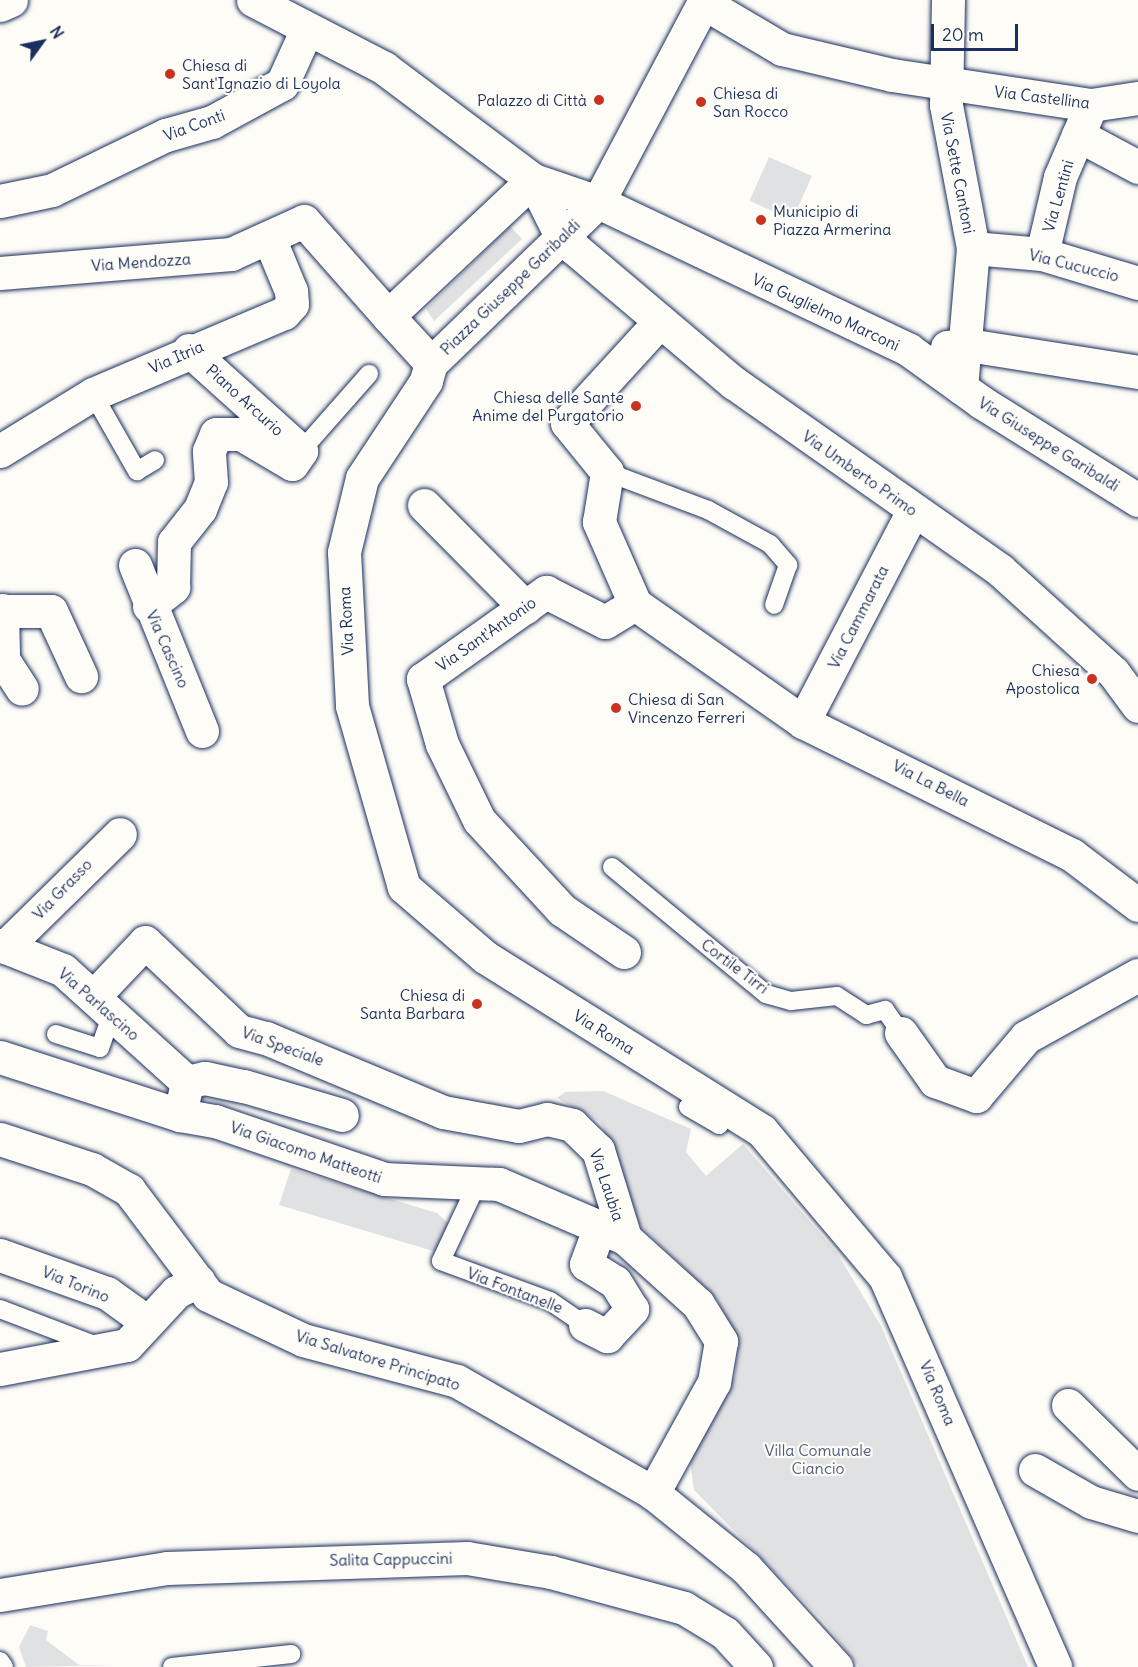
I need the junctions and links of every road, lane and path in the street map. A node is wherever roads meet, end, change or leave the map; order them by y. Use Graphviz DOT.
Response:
graph roads {
  1 [pos="11,0"];
  2 [pos="253,0"];
  3 [pos="948,0"];
  4 [pos="704,2"];
  5 [pos="0,5"];
  6 [pos="307,29"];
  7 [pos="946,85"];
  8 [pos="1138,98"];
  9 [pos="1091,105"];
  10 [pos="1078,135"];
  11 [pos="1138,167"];
  12 [pos="522,172"];
  13 [pos="0,201"];
  14 [pos="598,202"];
  15 [pos="273,236"];
  16 [pos="567,242"];
  17 [pos="972,248"];
  18 [pos="1042,254"];
  19 [pos="0,273"];
  20 [pos="1138,283"];
  21 [pos="381,308"];
  22 [pos="660,321"];
  23 [pos="968,345"];
  24 [pos="189,350"];
  25 [pos="909,350"];
  26 [pos="431,363"];
  27 [pos="1138,372"];
  28 [pos="369,374"];
  29 [pos="961,387"];
  30 [pos="93,394"];
  31 [pos="0,451"];
  32 [pos="301,451"];
  33 [pos="155,460"];
  34 [pos="607,472"];
  35 [pos="1138,500"];
  36 [pos="424,505"];
  37 [pos="913,511"];
  38 [pos="135,565"];
  39 [pos="631,594"];
  40 [pos="774,605"];
  41 [pos="148,606"];
  42 [pos="525,607"];
  43 [pos="1,611"];
  44 [pos="1,655"];
  45 [pos="81,676"];
  46 [pos="21,689"];
  47 [pos="1138,706"];
  48 [pos="803,722"];
  49 [pos="202,731"];
  50 [pos="120,834"];
  51 [pos="612,867"];
  52 [pos="1138,905"];
  53 [pos="3,946"];
  54 [pos="624,952"];
  55 [pos="1138,975"];
  56 [pos="103,1004"];
  57 [pos="901,1033"];
  58 [pos="56,1034"];
  59 [pos="0,1057"];
  60 [pos="187,1082"];
  61 [pos="688,1107"];
  62 [pos="728,1109"];
  63 [pos="342,1114"];
  64 [pos="180,1115"];
  65 [pos="519,1126"];
  66 [pos="0,1139"];
  67 [pos="477,1184"];
  68 [pos="612,1232"];
  69 [pos="0,1255"];
  70 [pos="199,1281"];
  71 [pos="0,1309"];
  72 [pos="147,1322"];
  73 [pos="585,1324"];
  74 [pos="105,1349"];
  75 [pos="0,1369"];
  76 [pos="1068,1405"];
  77 [pos="1035,1470"];
  78 [pos="1138,1474"];
  79 [pos="653,1493"];
  80 [pos="1138,1516"];
  81 [pos="0,1595"];
  82 [pos="291,1654"];
  83 [pos="0,1661"];
  84 [pos="4,1667"];
  85 [pos="172,1667"];
  86 [pos="756,1667"];
  87 [pos="836,1667"];
  88 [pos="1055,1667"];
  1 -- 5 [label="street"];
  2 -- 6 [label="street"];
  3 -- 7 [label="street, Via Sette Cantoni"];
  4 -- 7 [label="street, Via Castellina"];
  4 -- 14 [label="street"];
  6 -- 12 [label="street"];
  6 -- 13 [label="street, Via Conti"];
  7 -- 9 [label="street, Via Castellina"];
  7 -- 17 [label="street, Via Sette Cantoni"];
  8 -- 9 [label="street, Via Castellina"];
  9 -- 10 [label="street, Via Lentini"];
  10 -- 11 [label="street"];
  10 -- 18 [label="street, Via Lentini"];
  12 -- 14 [label="street, Piazza Giuseppe Garibaldi"];
  12 -- 16 [label="street"];
  12 -- 21 [label="street"];
  14 -- 16 [label="street, Piazza Giuseppe Garibaldi"];
  14 -- 25 [label="street, Via Guglielmo Marconi"];
  15 -- 19 [label="street, Via Mendozza"];
  15 -- 21 [label="street, Via Mendozza"];
  15 -- 24 [label="street, Via Itria"];
  16 -- 22 [label="street, Via Umberto Primo"];
  16 -- 26 [label="street, Piazza Giuseppe Garibaldi"];
  17 -- 18 [label="street, Via Cucuccio"];
  17 -- 23 [label="street, Via Sette Cantoni"];
  18 -- 20 [label="street, Via Cucuccio"];
  21 -- 26 [label="street, Piazza Giuseppe Garibaldi"];
  22 -- 34 [label="street"];
  22 -- 37 [label="street, Via Umberto Primo"];
  23 -- 25 [label="street"];
  23 -- 27 [label="street"];
  23 -- 29 [label="street, Via Sette Cantoni"];
  24 -- 30 [label="street, Via Itria"];
  24 -- 32 [label="street, Piano Arcurio"];
  25 -- 29 [label="street, Via Guglielmo Marconi"];
  26 -- 62 [label="street, Via Roma"];
  28 -- 32 [label="lane"];
  29 -- 35 [label="street, Via Giuseppe Garibaldi"];
  30 -- 31 [label="street, Via Itria"];
  30 -- 33 [label="lane"];
  32 -- 41 [label="street"];
  34 -- 39 [label="street"];
  34 -- 40 [label="lane"];
  36 -- 42 [label="street"];
  37 -- 47 [label="street, Via Umberto Primo"];
  37 -- 48 [label="street, Via Cammarata"];
  38 -- 41 [label="street, Via Cascino"];
  39 -- 42 [label="street, Via Sant'Antonio"];
  39 -- 48 [label="street, Via La Bella"];
  41 -- 49 [label="street, Via Cascino"];
  42 -- 54 [label="street, Via Sant'Antonio"];
  43 -- 44 [label="street"];
  43 -- 45 [label="street"];
  44 -- 46 [label="street"];
  48 -- 52 [label="street, Via La Bella"];
  50 -- 53 [label="street, Via Grasso"];
  51 -- 57 [label="lane, Cortile Tirri"];
  53 -- 56 [label="street, Via Parlascino"];
  55 -- 57 [label="street"];
  56 -- 58 [label="lane"];
  56 -- 60 [label="street, Via Parlascino"];
  56 -- 65 [label="street, Via Speciale"];
  59 -- 64 [label="street, Via Giacomo Matteotti"];
  60 -- 63 [label="street"];
  60 -- 64 [label="street"];
  61 -- 62 [label="lane"];
  62 -- 88 [label="street, Via Roma"];
  64 -- 67 [label="street, Via Giacomo Matteotti"];
  65 -- 68 [label="street, Via Laubia"];
  66 -- 70 [label="street, Via Salvatore Principato"];
  67 -- 68 [label="street, Via Giacomo Matteotti"];
  67 -- 73 [label="lane, Via Fontanelle"];
  68 -- 73 [label="street"];
  68 -- 79 [label="street, Via Giacomo Matteotti"];
  69 -- 72 [label="street, Via Torino"];
  70 -- 72 [label="street"];
  70 -- 79 [label="street, Via Salvatore Principato"];
  71 -- 74 [label="lane"];
  72 -- 74 [label="street"];
  74 -- 75 [label="street"];
  76 -- 78 [label="street"];
  77 -- 80 [label="street"];
  79 -- 87 [label="street, Via Salvatore Principato"];
  81 -- 86 [label="street, Salita Cappuccini"];
  82 -- 85 [label="lane"];
  83 -- 84 [label="lane"];
}
